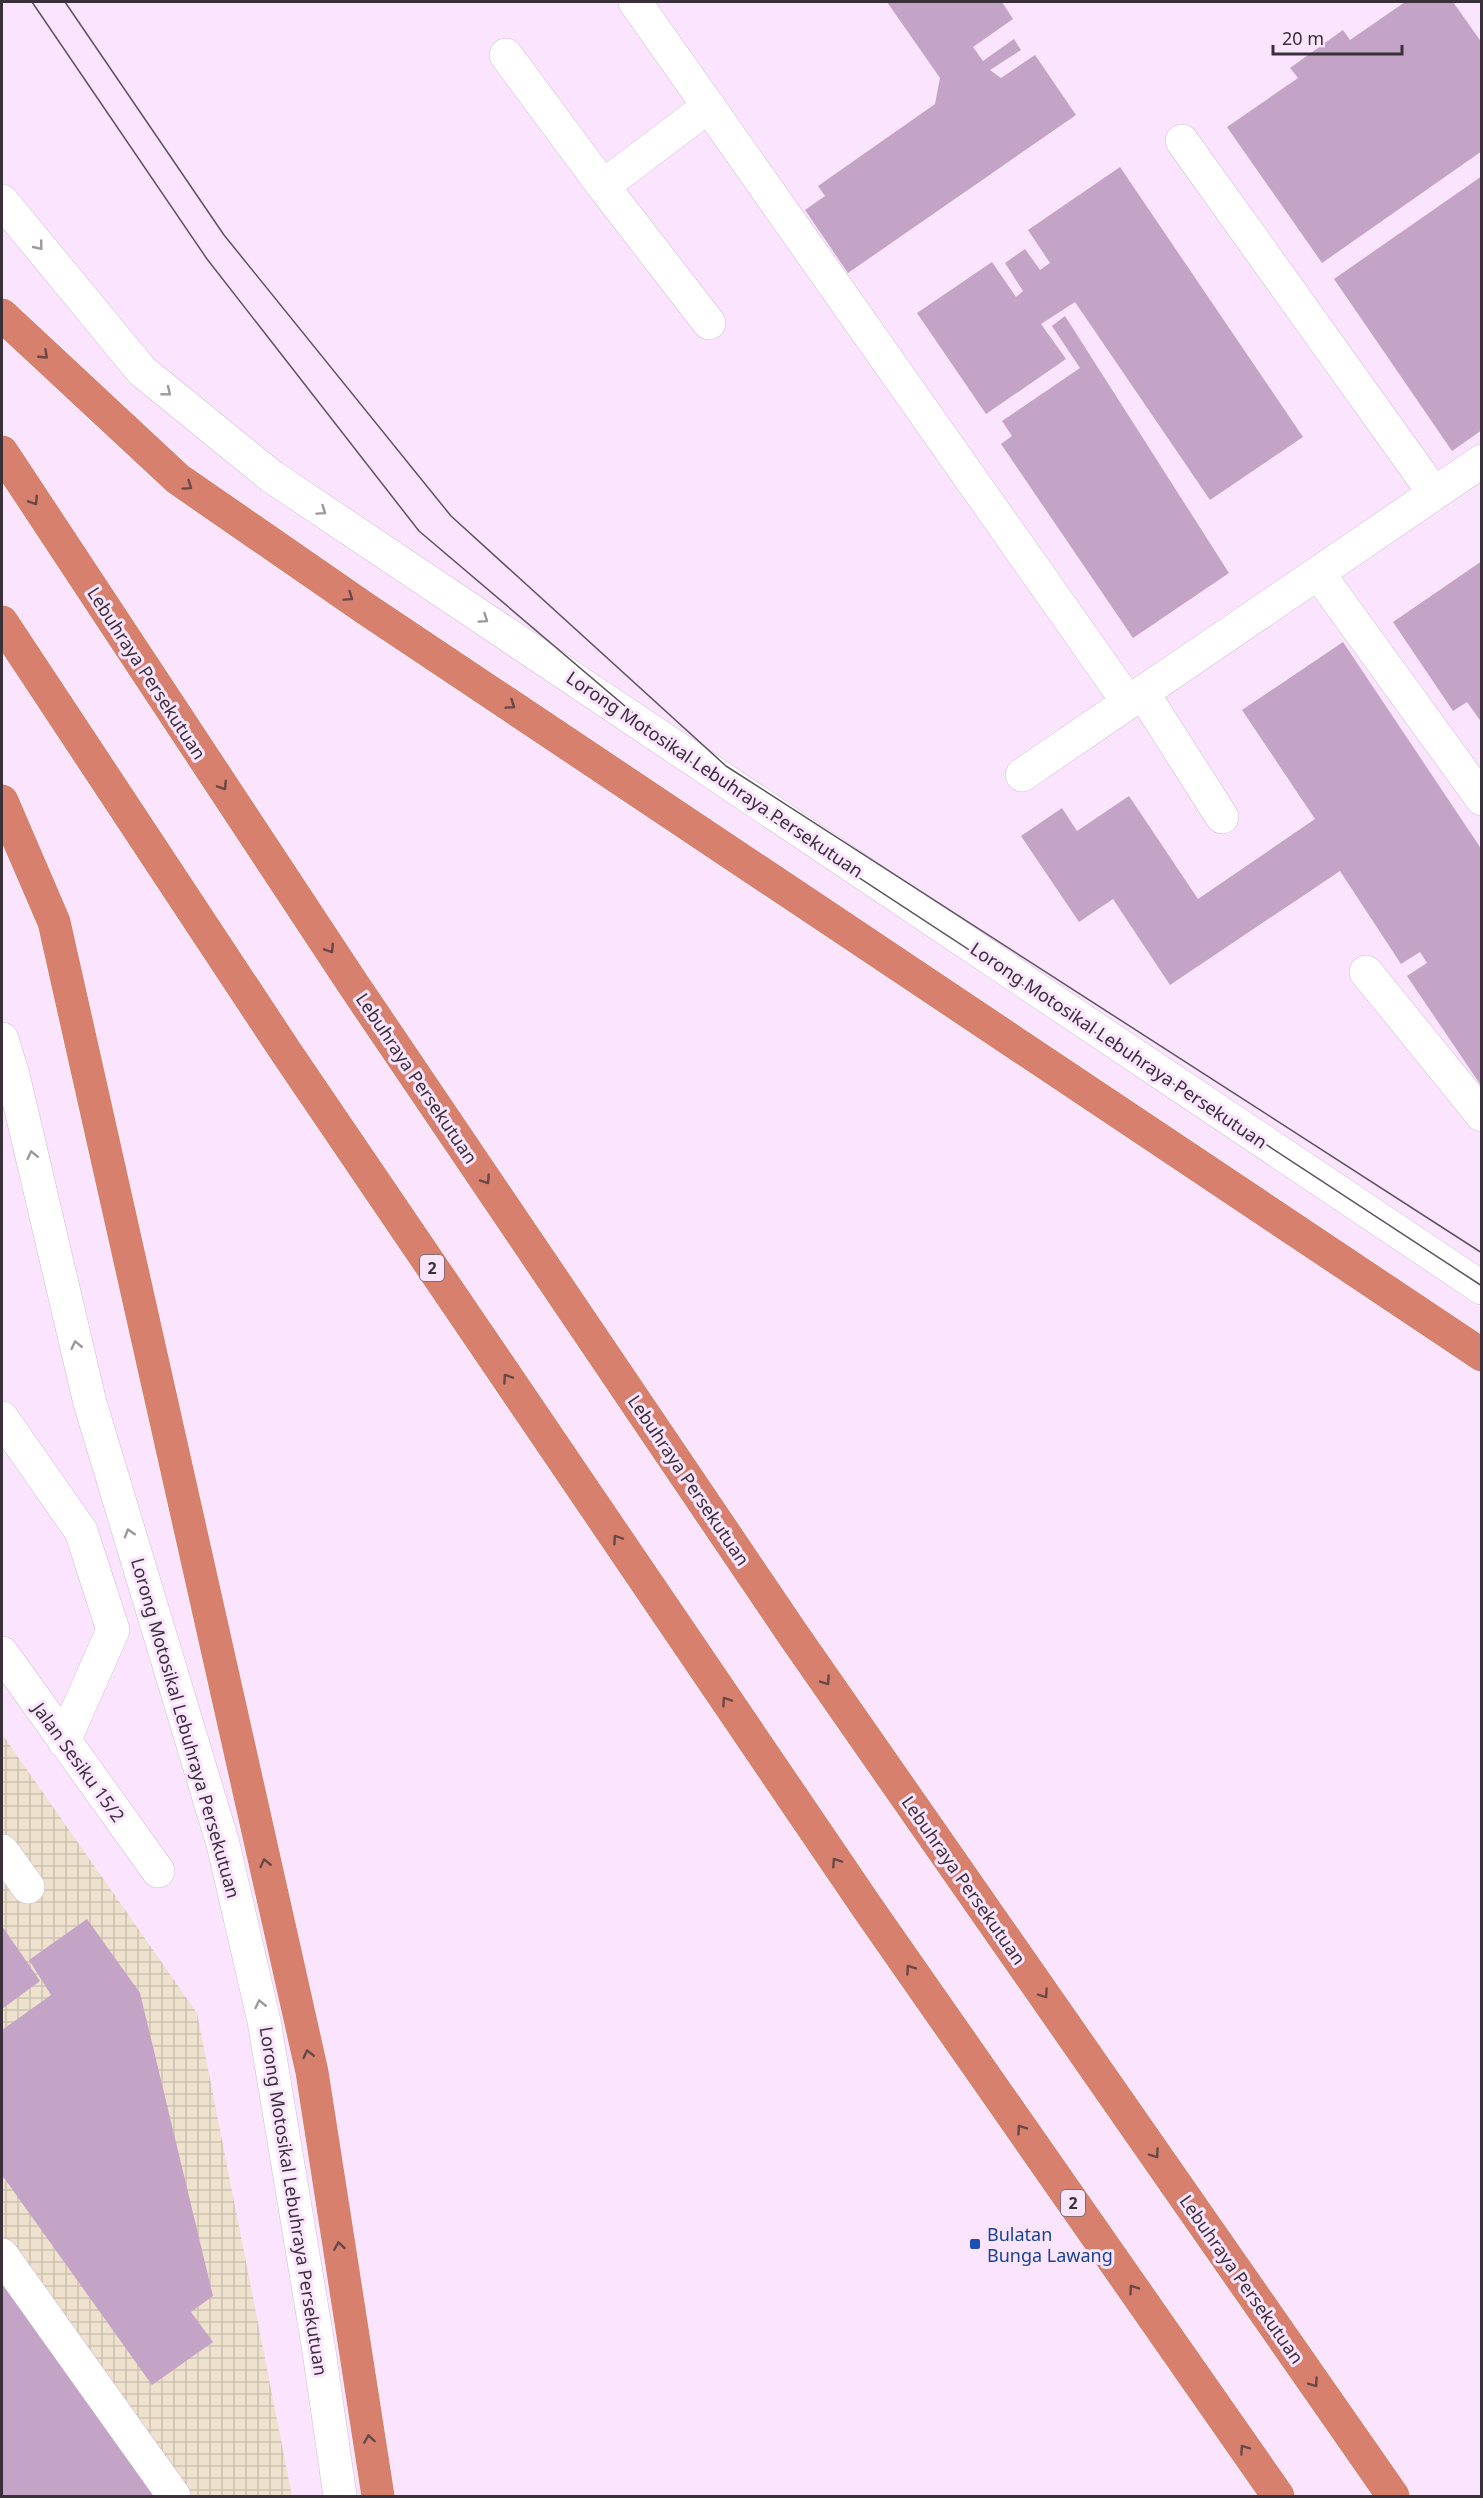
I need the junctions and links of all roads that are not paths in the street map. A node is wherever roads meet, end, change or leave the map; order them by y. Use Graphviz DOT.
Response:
graph roads {
  1 [pos="635,2"];
  2 [pos="506,55"];
  3 [pos="709,106"];
  4 [pos="1182,141"];
  5 [pos="603,186"];
  6 [pos="2,201"];
  7 [pos="2,315"];
  8 [pos="709,323"];
  9 [pos="2,452"];
  10 [pos="1482,461"];
  11 [pos="1434,493"];
  12 [pos="1318,573"];
  13 [pos="2,622"];
  14 [pos="1135,697"];
  15 [pos="1022,775"];
  16 [pos="1482,799"];
  17 [pos="2,801"];
  18 [pos="1222,817"];
  19 [pos="1366,972"];
  20 [pos="2,1039"];
  21 [pos="1482,1114"];
  22 [pos="1482,1288"];
  23 [pos="1482,1355"];
  24 [pos="2,1418"];
  25 [pos="2,1653"];
  26 [pos="63,1742"];
  27 [pos="2,1851"];
  28 [pos="158,1871"];
  29 [pos="28,1887"];
  30 [pos="2,2255"];
  31 [pos="1389,2491"];
  32 [pos="174,2496"];
  33 [pos="340,2496"];
  34 [pos="378,2496"];
  35 [pos="1278,2496"];
  1 -- 3 [label="street"];
  2 -- 5 [label="street"];
  3 -- 5 [label="street"];
  3 -- 14 [label="street"];
  4 -- 11 [label="street"];
  5 -- 8 [label="street"];
  6 -- 22 [label="street, Lorong Motosikal Lebuhraya Persekutuan, one-way"];
  7 -- 23 [label="highway, one-way"];
  9 -- 31 [label="highway, Lebuhraya Persekutuan, one-way"];
  10 -- 11 [label="street"];
  11 -- 12 [label="street"];
  12 -- 14 [label="street"];
  12 -- 16 [label="street"];
  35 -- 13 [label="highway, 2, one-way"];
  14 -- 15 [label="street"];
  14 -- 18 [label="street"];
  34 -- 17 [label="highway, one-way"];
  19 -- 21 [label="street"];
  33 -- 20 [label="street, Lorong Motosikal Lebuhraya Persekutuan, one-way"];
  24 -- 26 [label="street"];
  25 -- 26 [label="street, Jalan Sesiku 15/2"];
  26 -- 28 [label="street, Jalan Sesiku 15/2"];
  27 -- 29 [label="street"];
  30 -- 32 [label="street"];
}
